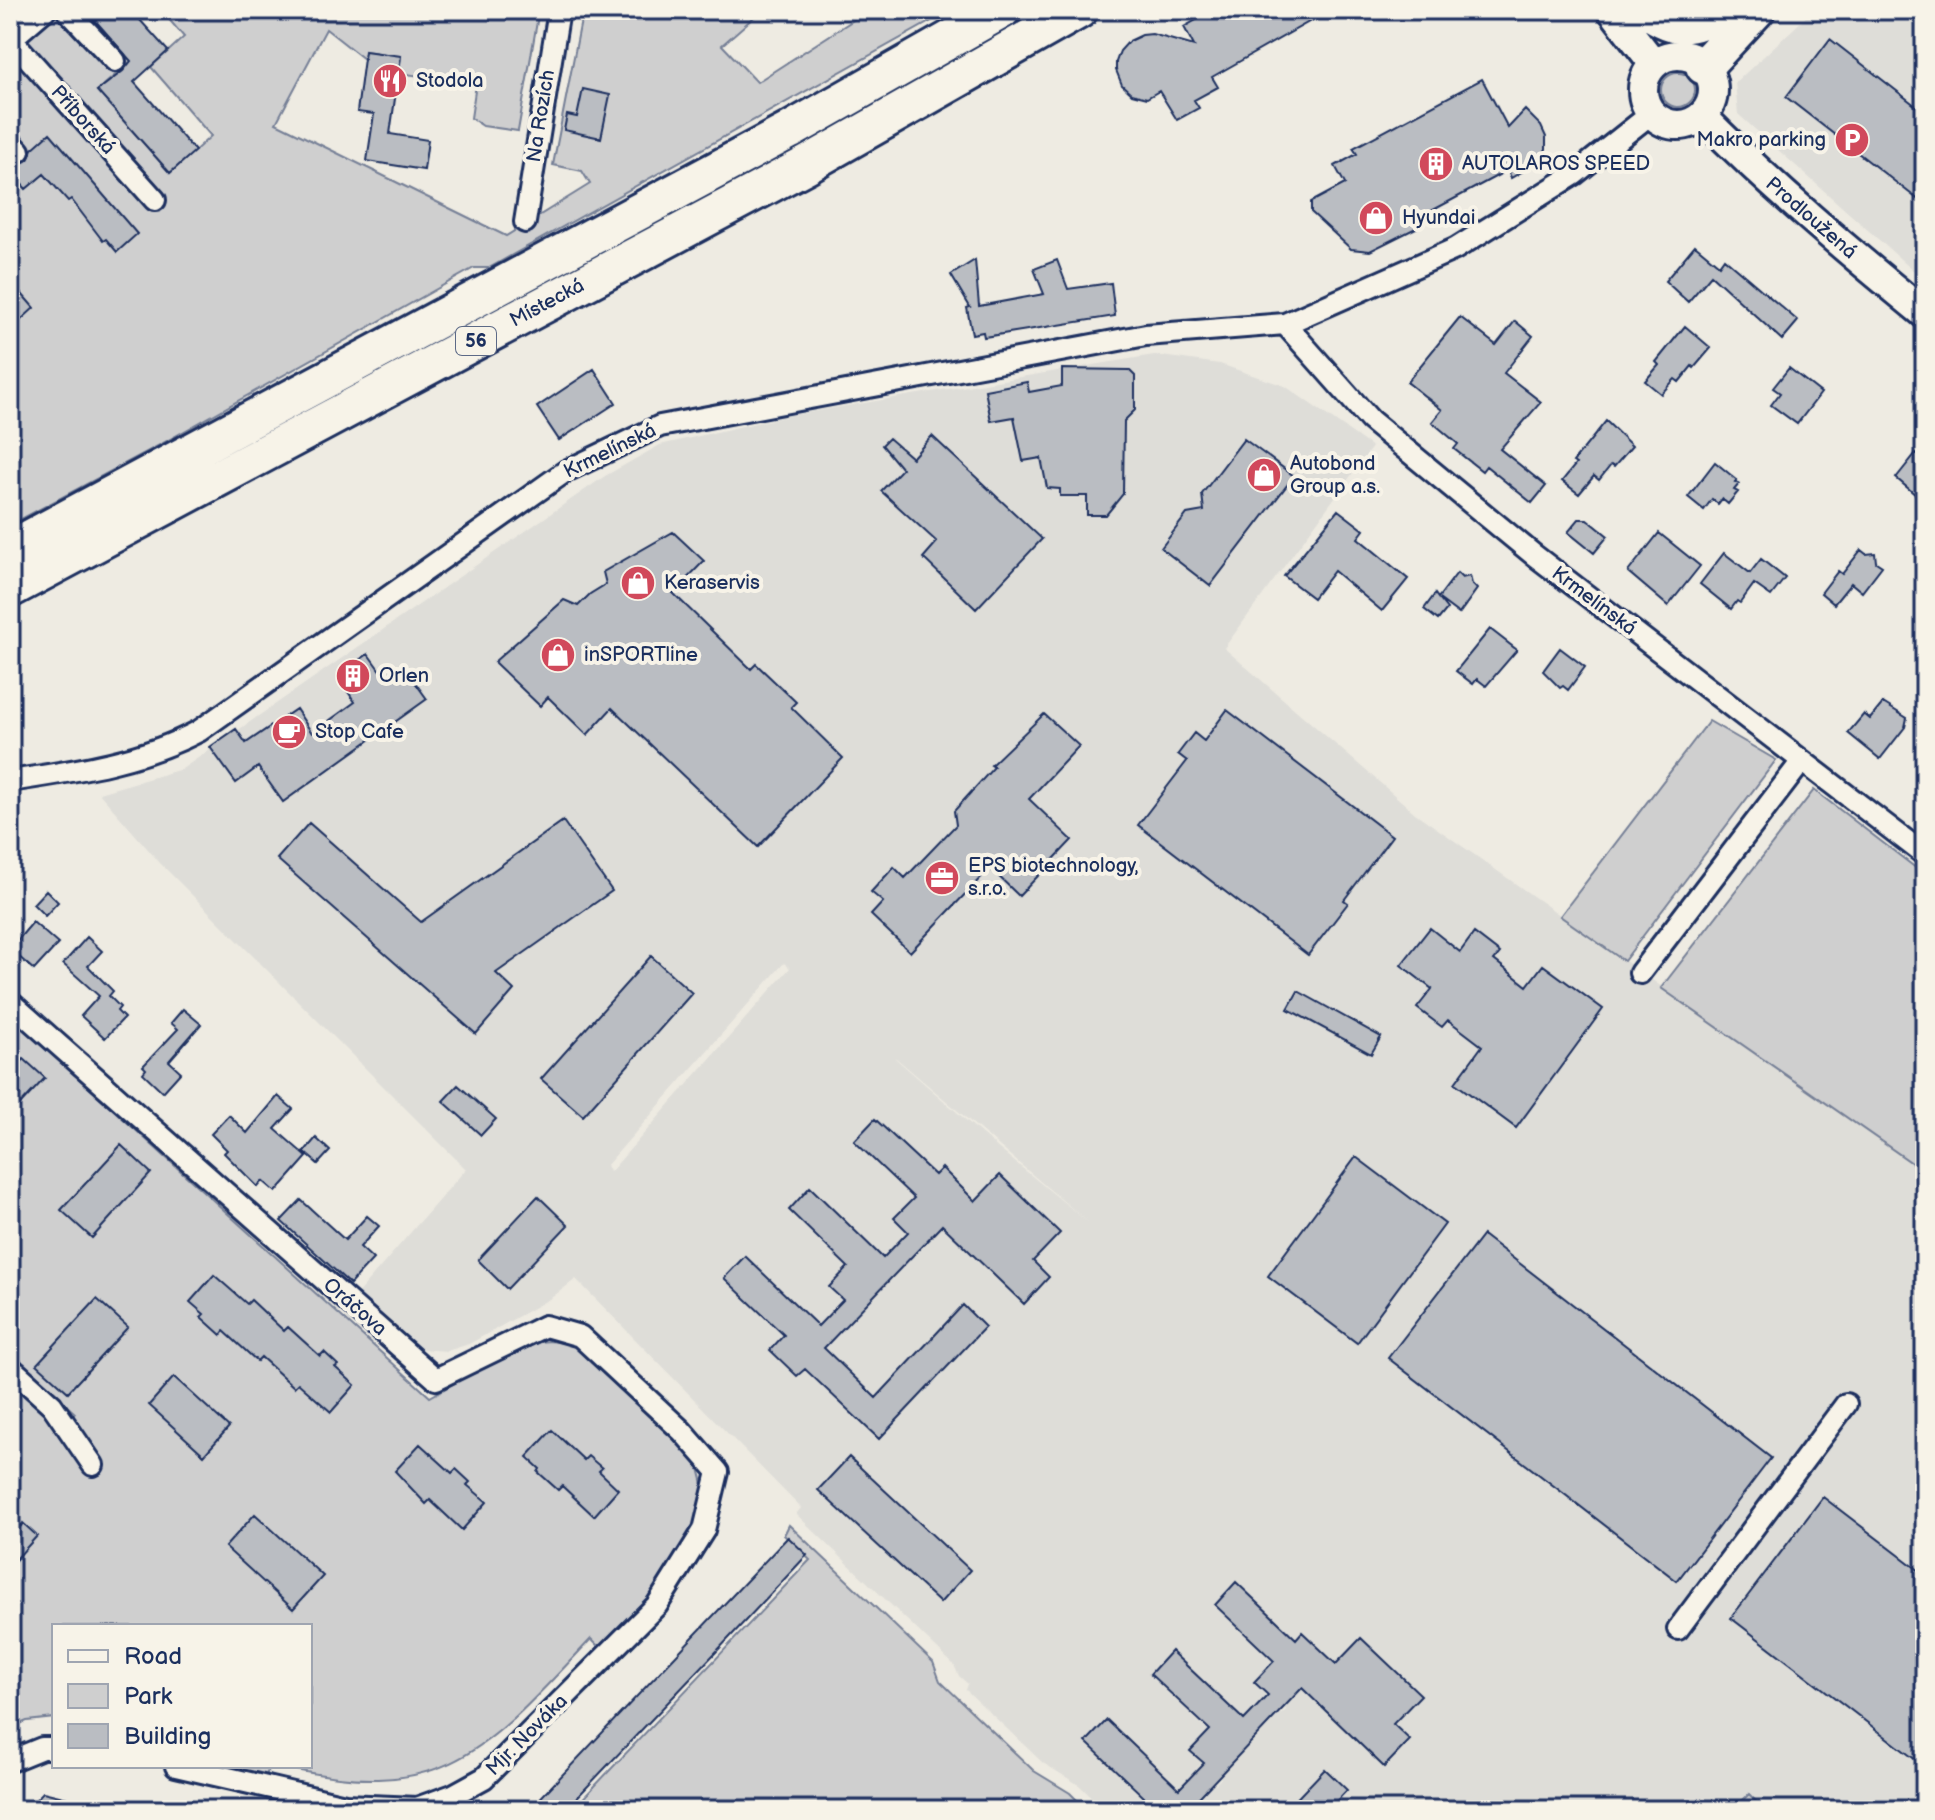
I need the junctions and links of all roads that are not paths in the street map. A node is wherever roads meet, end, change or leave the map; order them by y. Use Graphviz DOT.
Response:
graph roads {
  1 [pos="45,10"];
  2 [pos="67,10"];
  3 [pos="559,10"];
  4 [pos="1002,10"];
  5 [pos="1079,10"];
  6 [pos="1612,10"];
  7 [pos="1648,10"];
  8 [pos="1720,10"];
  9 [pos="1756,10"];
  10 [pos="10,40"];
  11 [pos="115,61"];
  12 [pos="1654,64"];
  13 [pos="1704,66"];
  14 [pos="1652,113"];
  15 [pos="1702,116"];
  16 [pos="155,200"];
  17 [pos="525,222"];
  18 [pos="1925,314"];
  19 [pos="1285,324"];
  20 [pos="10,549"];
  21 [pos="10,589"];
  22 [pos="1802,761"];
  23 [pos="10,781"];
  24 [pos="1925,855"];
  25 [pos="1640,973"];
  26 [pos="10,1002"];
  27 [pos="10,1367"];
  28 [pos="1846,1404"];
  29 [pos="93,1465"];
  30 [pos="718,1472"];
  31 [pos="1678,1629"];
  32 [pos="52,1748"];
  33 [pos="10,1761"];
  34 [pos="185,1768"];
  1 -- 10 [label="street"];
  2 -- 11 [label="street"];
  3 -- 17 [label="street, Na Rozích"];
  4 -- 20 [label="highway, Místecká / 56"];
  5 -- 21 [label="highway, Místecká / 56"];
  6 -- 12 [label="main road"];
  7 -- 8 [label="highway"];
  9 -- 13 [label="highway"];
  10 -- 16 [label="street, Příborská"];
  12 -- 13 [label="main road"];
  12 -- 14 [label="main road"];
  13 -- 15 [label="main road"];
  14 -- 15 [label="main road"];
  14 -- 19 [label="street, Krmelínská"];
  15 -- 18 [label="main road, Prodloužená"];
  19 -- 22 [label="street, Krmelínská"];
  19 -- 23 [label="street, Krmelínská"];
  22 -- 24 [label="street, Krmelínská"];
  22 -- 25 [label="street"];
  26 -- 30 [label="street, Oráčova"];
  27 -- 29 [label="street"];
  28 -- 31 [label="street"];
  30 -- 34 [label="street, Mjr. Nováka"];
  32 -- 33 [label="street"];
}
